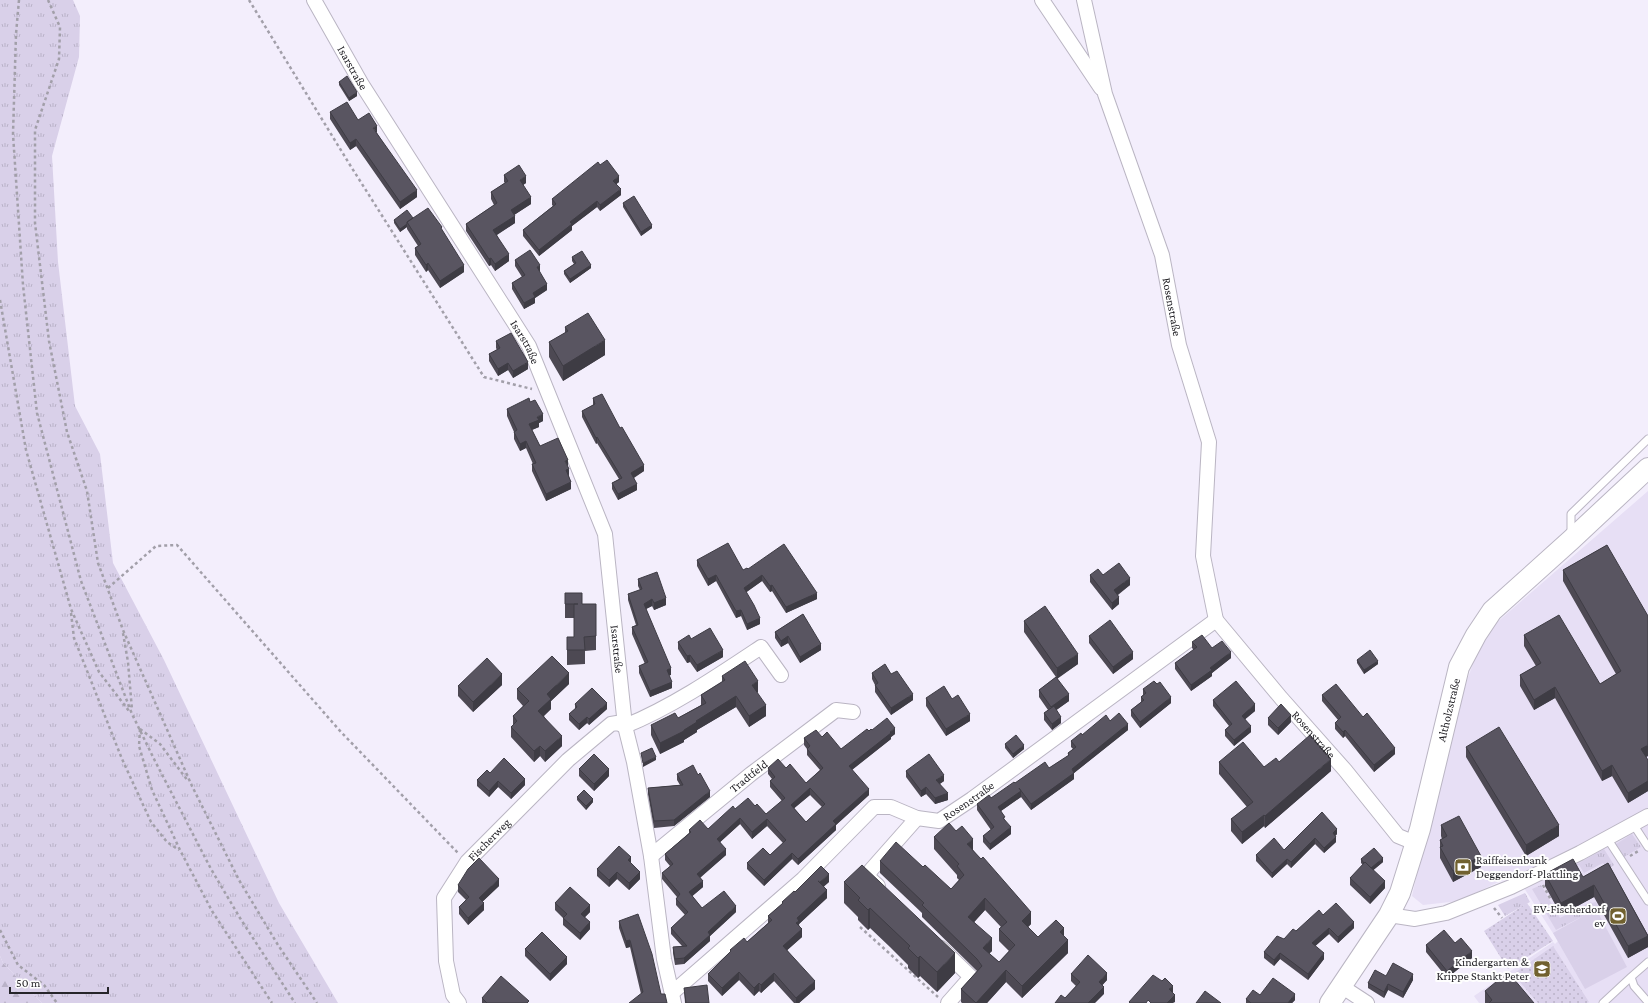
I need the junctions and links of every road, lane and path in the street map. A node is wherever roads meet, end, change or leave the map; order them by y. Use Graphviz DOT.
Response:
graph roads {
  1 [pos="19,0"];
  2 [pos="48,0"];
  3 [pos="249,0"];
  4 [pos="314,0"];
  5 [pos="1042,0"];
  6 [pos="1084,0"];
  7 [pos="1105,94"];
  8 [pos="0,300"];
  9 [pos="548,393"];
  10 [pos="1648,439"];
  11 [pos="1648,468"];
  12 [pos="1571,540"];
  13 [pos="108,588"];
  14 [pos="71,610"];
  15 [pos="1216,620"];
  16 [pos="123,630"];
  17 [pos="781,675"];
  18 [pos="853,712"];
  19 [pos="132,714"];
  20 [pos="625,726"];
  21 [pos="140,729"];
  22 [pos="192,786"];
  23 [pos="1648,816"];
  24 [pos="917,818"];
  25 [pos="1633,824"];
  26 [pos="1607,838"];
  27 [pos="1415,843"];
  28 [pos="1648,847"];
  29 [pos="180,850"];
  30 [pos="651,856"];
  31 [pos="467,862"];
  32 [pos="1541,881"];
  33 [pos="889,898"];
  34 [pos="1551,900"];
  35 [pos="1648,901"];
  36 [pos="1389,915"];
  37 [pos="860,927"];
  38 [pos="0,930"];
  39 [pos="932,940"];
  40 [pos="894,947"];
  41 [pos="888,952"];
  42 [pos="1648,962"];
  43 [pos="1631,977"];
  44 [pos="1341,986"];
  45 [pos="673,998"];
  46 [pos="943,1000"];
  47 [pos="1646,1000"];
  48 [pos="57,1003"];
  49 [pos="272,1003"];
  50 [pos="295,1003"];
  51 [pos="317,1003"];
  52 [pos="460,1003"];
  53 [pos="1330,1003"];
  54 [pos="1367,1003"];
  55 [pos="1603,1003"];
  1 -- 19 [label="path"];
  2 -- 13 [label="path"];
  3 -- 9 [label="path"];
  4 -- 9 [label="street, Isarstraße"];
  5 -- 7 [label="street"];
  6 -- 7 [label="street, Rosenstraße"];
  7 -- 15 [label="street, Rosenstraße"];
  8 -- 14 [label="path"];
  9 -- 20 [label="street, Isarstraße"];
  10 -- 12 [label="lane"];
  11 -- 12 [label="street, Altholzstraße"];
  12 -- 27 [label="street, Altholzstraße"];
  13 -- 16 [label="path"];
  13 -- 31 [label="path"];
  14 -- 19 [label="path"];
  14 -- 29 [label="path"];
  15 -- 24 [label="street, Rosenstraße"];
  15 -- 27 [label="street, Rosenstraße"];
  16 -- 19 [label="path"];
  16 -- 22 [label="path"];
  17 -- 20 [label="street"];
  18 -- 30 [label="street, Tradtfeld"];
  19 -- 21 [label="path"];
  20 -- 30 [label="street, Isarstraße"];
  20 -- 31 [label="street, Fischerweg"];
  21 -- 22 [label="path"];
  21 -- 29 [label="path"];
  21 -- 50 [label="path"];
  22 -- 51 [label="path"];
  23 -- 25 [label="street"];
  24 -- 33 [label="street"];
  24 -- 45 [label="street, Rosenstraße"];
  25 -- 26 [label="street"];
  25 -- 28 [label="lane"];
  26 -- 35 [label="lane"];
  26 -- 36 [label="street"];
  27 -- 36 [label="street, Altholzstraße"];
  29 -- 49 [label="path"];
  30 -- 45 [label="street, Isarstraße"];
  31 -- 52 [label="street, Fischerweg"];
  32 -- 34 [label="path"];
  36 -- 44 [label="street, Altholzstraße"];
  37 -- 41 [label="path"];
  38 -- 48 [label="path"];
  39 -- 46 [label="street"];
  40 -- 41 [label="path"];
  41 -- 46 [label="path"];
  42 -- 43 [label="lane"];
  43 -- 47 [label="lane"];
  43 -- 55 [label="lane"];
  44 -- 53 [label="street, Altholzstraße"];
  44 -- 54 [label="street"];
}
